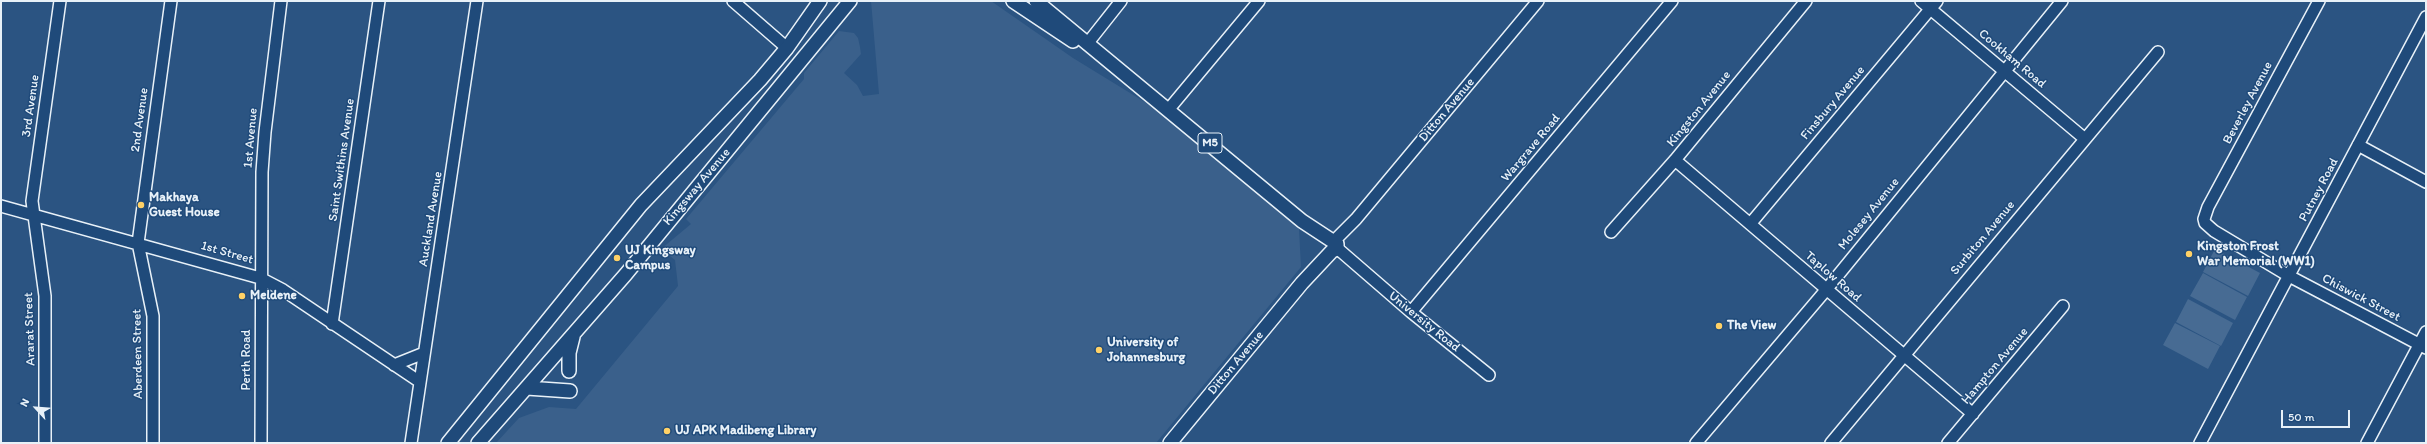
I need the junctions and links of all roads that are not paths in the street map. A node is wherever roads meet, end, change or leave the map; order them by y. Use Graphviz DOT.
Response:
graph roads {
  1 [pos="60,1"];
  2 [pos="171,1"];
  3 [pos="281,1"];
  4 [pos="379,1"];
  5 [pos="477,1"];
  6 [pos="733,1"];
  7 [pos="820,1"];
  8 [pos="850,1"];
  9 [pos="1012,1"];
  10 [pos="1036,1"];
  11 [pos="1121,1"];
  12 [pos="1259,1"];
  13 [pos="1538,1"];
  14 [pos="1672,1"];
  15 [pos="1806,1"];
  16 [pos="1921,1"];
  17 [pos="2062,1"];
  18 [pos="2319,1"];
  19 [pos="1934,5"];
  20 [pos="2426,17"];
  21 [pos="1087,44"];
  22 [pos="787,48"];
  23 [pos="2158,52"];
  24 [pos="1115,67"];
  25 [pos="2003,71"];
  26 [pos="1169,109"];
  27 [pos="2085,138"];
  28 [pos="2358,145"];
  29 [pos="1675,160"];
  30 [pos="2426,182"];
  31 [pos="1,206"];
  32 [pos="33,214"];
  33 [pos="2204,219"];
  34 [pos="1751,223"];
  35 [pos="1611,232"];
  36 [pos="138,243"];
  37 [pos="1333,246"];
  38 [pos="2289,276"];
  39 [pos="260,278"];
  40 [pos="1826,290"];
  41 [pos="2063,306"];
  42 [pos="1411,312"];
  43 [pos="332,324"];
  44 [pos="2426,332"];
  45 [pos="573,335"];
  46 [pos="2422,346"];
  47 [pos="424,352"];
  48 [pos="1904,356"];
  49 [pos="394,365"];
  50 [pos="570,371"];
  51 [pos="1489,375"];
  52 [pos="420,382"];
  53 [pos="527,388"];
  54 [pos="570,391"];
  55 [pos="1973,414"];
  56 [pos="2201,441"];
  57 [pos="411,442"];
  58 [pos="45,443"];
  59 [pos="153,443"];
  60 [pos="261,443"];
  61 [pos="448,443"];
  62 [pos="478,443"];
  63 [pos="1170,443"];
  64 [pos="1696,443"];
  65 [pos="1830,443"];
  66 [pos="1948,443"];
  67 [pos="2367,443"];
  1 -- 32 [label="street, 3rd Avenue"];
  2 -- 36 [label="street, 2nd Avenue"];
  3 -- 39 [label="street, 1st Avenue"];
  4 -- 43 [label="street, Saint Swithins Avenue"];
  5 -- 47 [label="street, Auckland Avenue"];
  6 -- 22 [label="street"];
  7 -- 22 [label="main road, Kingsway Avenue"];
  8 -- 45 [label="main road, Kingsway Avenue"];
  9 -- 24 [label="main road, University Road / M5"];
  10 -- 21 [label="main road, University Road / M5"];
  11 -- 21 [label="street"];
  12 -- 26 [label="street"];
  13 -- 37 [label="street, Ditton Avenue"];
  14 -- 42 [label="street, Wargrave Road"];
  15 -- 29 [label="street, Kingston Avenue"];
  16 -- 19 [label="street, Cookham Road"];
  17 -- 25 [label="street, Molesey Avenue"];
  18 -- 33 [label="street, Beverley Avenue"];
  19 -- 25 [label="street, Cookham Road"];
  19 -- 34 [label="street, Finsbury Avenue"];
  20 -- 28 [label="street, Putney Road"];
  21 -- 24 [label="main road, University Road / M5"];
  22 -- 61 [label="main road, Kingsway Avenue"];
  23 -- 27 [label="street, Surbiton Avenue"];
  24 -- 26 [label="main road, University Road / M5"];
  25 -- 27 [label="street, Cookham Road"];
  25 -- 40 [label="street, Molesey Avenue"];
  26 -- 37 [label="main road, University Road / M5"];
  27 -- 48 [label="street, Surbiton Avenue"];
  28 -- 30 [label="street"];
  28 -- 38 [label="street, Putney Road"];
  29 -- 34 [label="street, Taplow Road"];
  29 -- 35 [label="street, Kingston Avenue"];
  31 -- 32 [label="street, 1st Street"];
  32 -- 36 [label="street, 1st Street"];
  32 -- 58 [label="street, Ararat Street"];
  33 -- 38 [label="street, Chiswick Street"];
  34 -- 40 [label="street, Taplow Road"];
  36 -- 39 [label="street, 1st Street"];
  36 -- 59 [label="street, Aberdeen Street"];
  37 -- 42 [label="street, University Road"];
  37 -- 63 [label="main road, Ditton Avenue"];
  38 -- 46 [label="street, Chiswick Street"];
  38 -- 56 [label="street, Putney Road"];
  39 -- 43 [label="street, 1st Street"];
  39 -- 60 [label="street, Perth Road"];
  40 -- 48 [label="street, Taplow Road"];
  40 -- 64 [label="street, Molesey Avenue"];
  41 -- 55 [label="street, Hampton Avenue"];
  42 -- 51 [label="street, University Road"];
  43 -- 49 [label="street, 1st Street"];
  44 -- 46 [label="street"];
  45 -- 50 [label="main road"];
  45 -- 53 [label="main road, Kingsway Avenue"];
  46 -- 67 [label="street"];
  47 -- 49 [label="street"];
  47 -- 52 [label="street, Auckland Avenue"];
  48 -- 55 [label="street, Taplow Road"];
  48 -- 65 [label="street, Surbiton Avenue"];
  49 -- 52 [label="street, 1st Street"];
  52 -- 57 [label="street, Auckland Avenue"];
  53 -- 54 [label="main road"];
  53 -- 62 [label="main road, Kingsway Avenue"];
  55 -- 66 [label="street, Hampton Avenue"];
}
